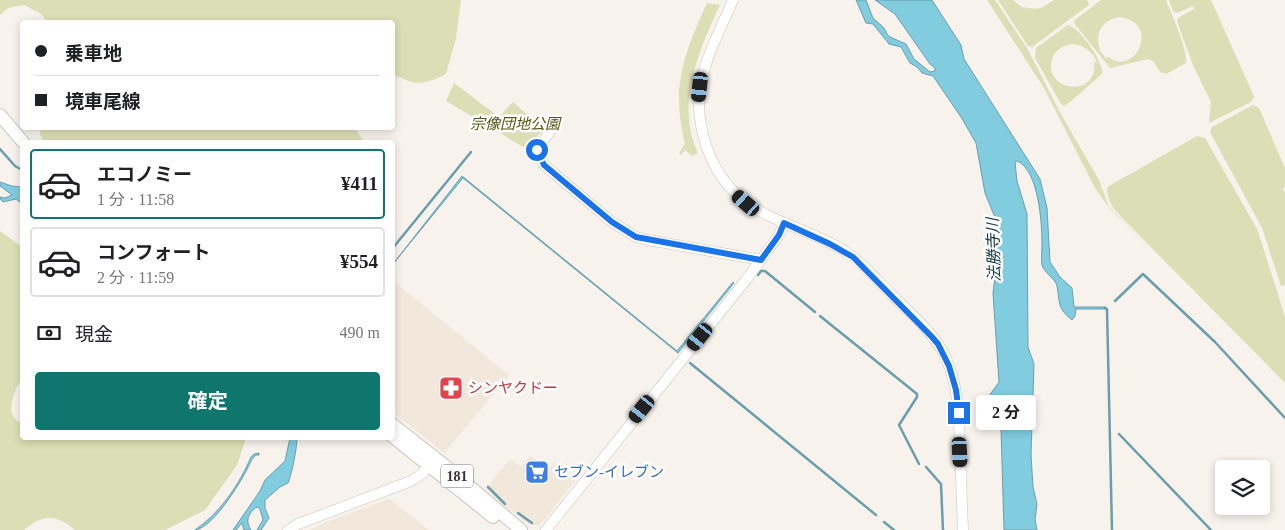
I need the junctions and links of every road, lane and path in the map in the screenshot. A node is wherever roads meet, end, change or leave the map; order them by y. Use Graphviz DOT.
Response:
graph roads {
  1 [pos="733,0"];
  2 [pos="0,115"];
  3 [pos="0,127"];
  4 [pos="551,130"];
  5 [pos="21,140"];
  6 [pos="20,152"];
  7 [pos="784,223"];
  8 [pos="761,260"];
  9 [pos="395,427"];
  10 [pos="395,438"];
  11 [pos="432,462"];
  12 [pos="288,530"];
  13 [pos="509,530"];
  14 [pos="520,530"];
  15 [pos="546,530"];
  16 [pos="964,530"];
  1 -- 7 [label="street"];
  2 -- 5 [label="highway"];
  3 -- 6 [label="highway"];
  4 -- 8 [label="street"];
  7 -- 8 [label="street"];
  7 -- 16 [label="street"];
  8 -- 15 [label="street"];
  9 -- 11 [label="highway, 181"];
  10 -- 11 [label="highway, 181"];
  11 -- 12 [label="street"];
  11 -- 13 [label="highway, 181"];
  11 -- 14 [label="highway, 181"];
}
